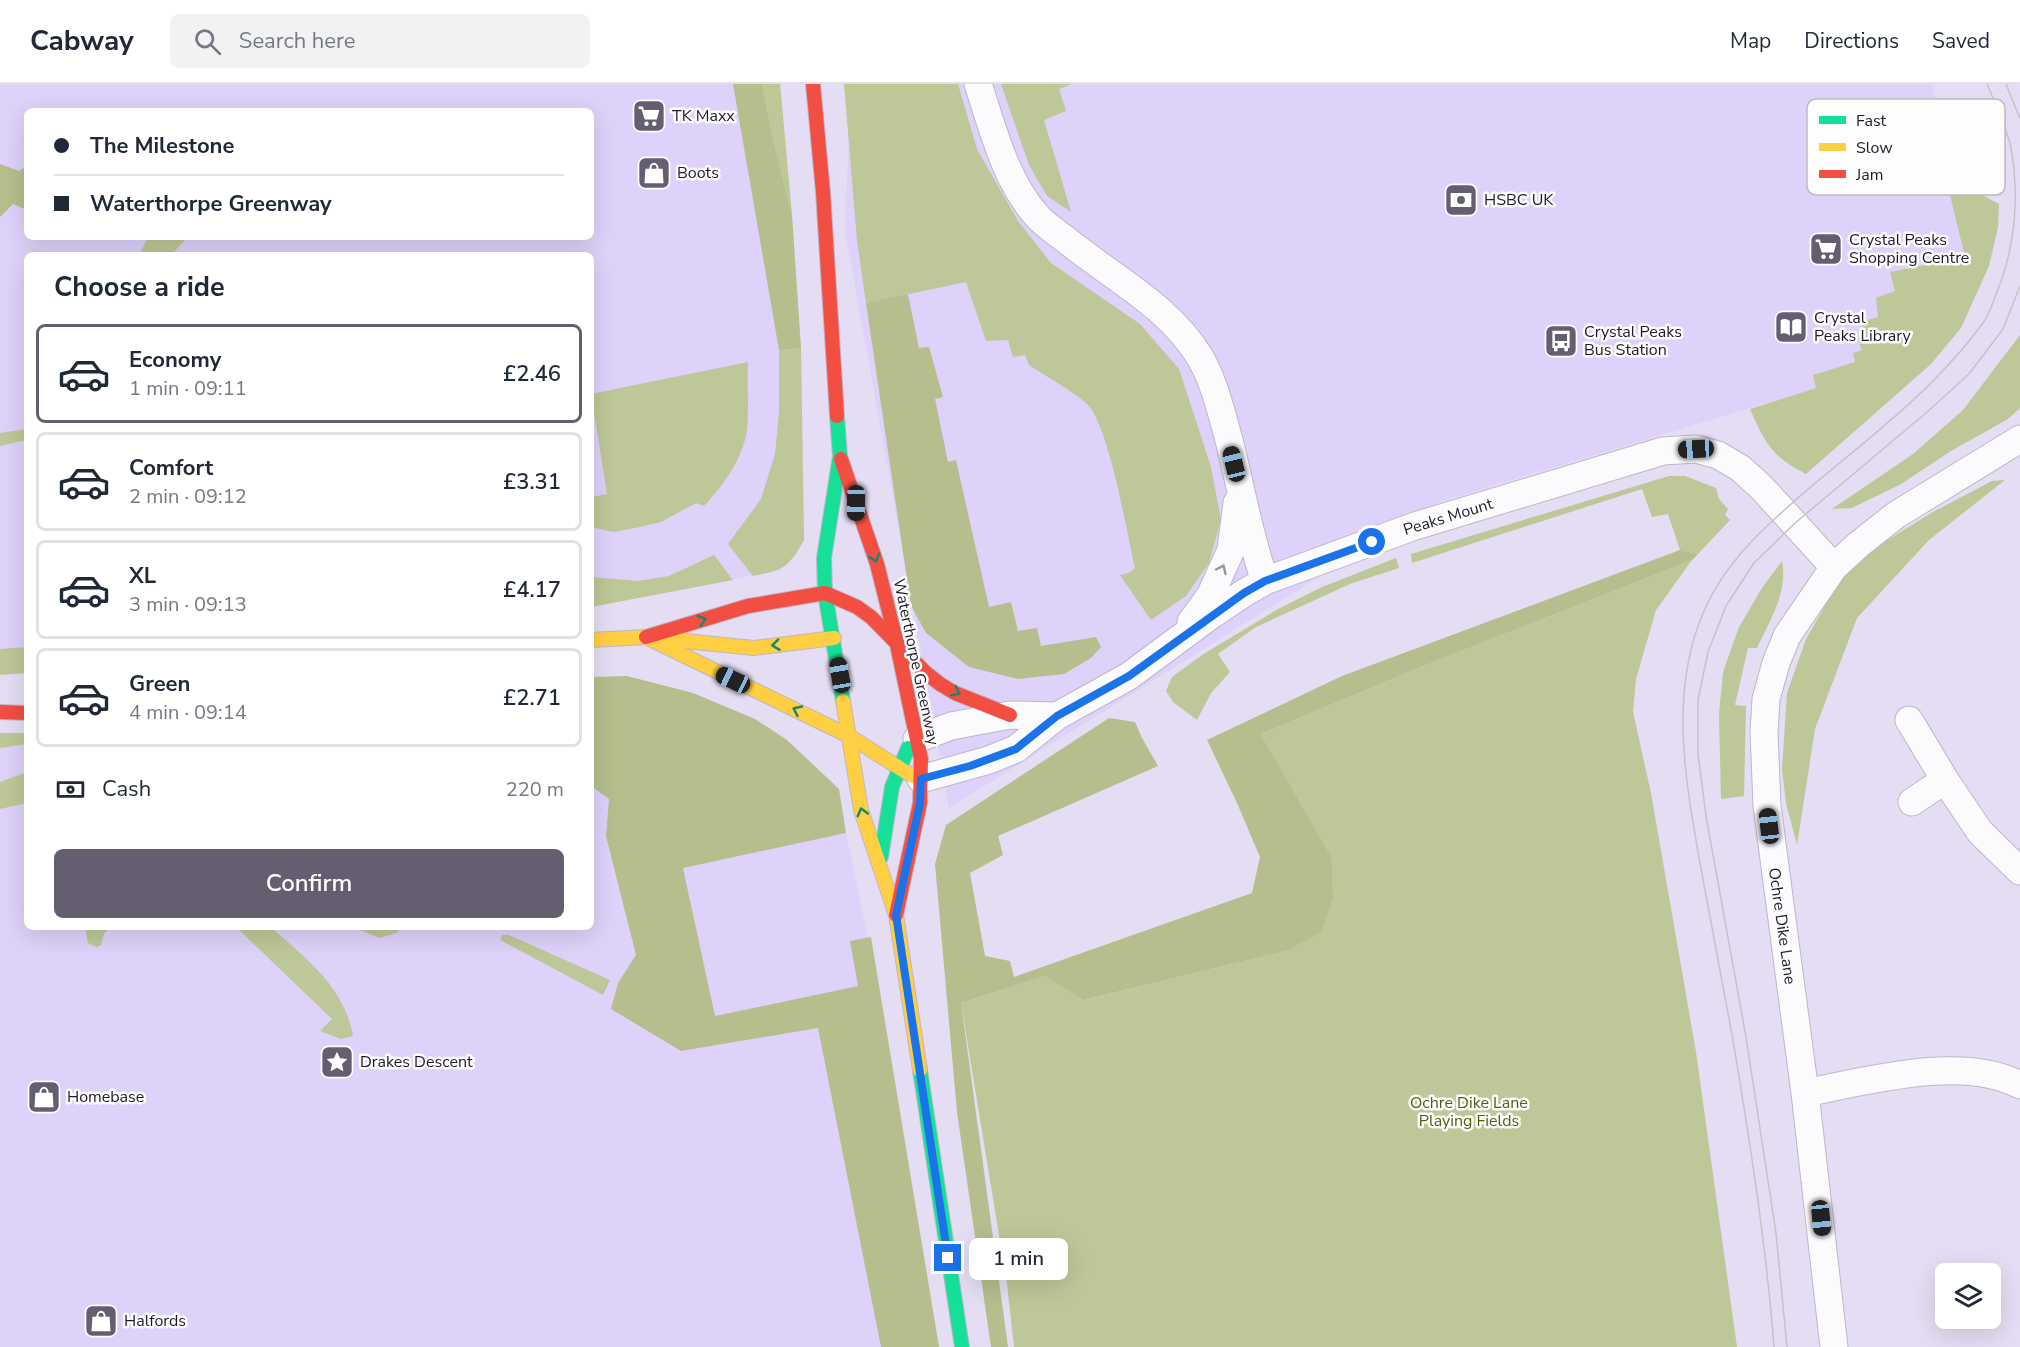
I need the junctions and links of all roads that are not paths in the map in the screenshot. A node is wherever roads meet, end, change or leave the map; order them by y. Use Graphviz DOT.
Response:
graph roads {
  1 [pos="813,84"];
  2 [pos="978,84"];
  3 [pos="2018,446"];
  4 [pos="840,456"];
  5 [pos="1240,484"];
  6 [pos="856,503"];
  7 [pos="856,546"];
  8 [pos="1834,567"];
  9 [pos="1265,581"];
  10 [pos="856,592"];
  11 [pos="825,593"];
  12 [pos="857,607"];
  13 [pos="842,630"];
  14 [pos="646,637"];
  15 [pos="1181,637"];
  16 [pos="594,640"];
  17 [pos="896,640"];
  18 [pos="24,710"];
  19 [pos="0,712"];
  20 [pos="1010,715"];
  21 [pos="1057,716"];
  22 [pos="1909,720"];
  23 [pos="849,736"];
  24 [pos="916,739"];
  25 [pos="897,766"];
  26 [pos="921,779"];
  27 [pos="1944,780"];
  28 [pos="1912,802"];
  29 [pos="880,868"];
  30 [pos="2020,872"];
  31 [pos="896,915"];
  32 [pos="2018,1080"];
  33 [pos="1805,1093"];
  34 [pos="962,1347"];
  35 [pos="1834,1347"];
  1 -- 4 [label="street, Waterthorpe Greenway"];
  2 -- 5 [label="street"];
  3 -- 8 [label="street, Ochre Dike Lane"];
  4 -- 6 [label="street, Waterthorpe Greenway"];
  4 -- 11 [label="street, Waterthorpe Greenway"];
  5 -- 9 [label="street"];
  15 -- 5 [label="street, one-way"];
  6 -- 7 [label="street"];
  6 -- 17 [label="street, Waterthorpe Greenway, one-way"];
  8 -- 9 [label="street, Peaks Mount"];
  8 -- 33 [label="street, Ochre Dike Lane"];
  9 -- 15 [label="street, Peaks Mount"];
  10 -- 12 [label="street"];
  11 -- 12 [label="street"];
  11 -- 13 [label="street, Waterthorpe Greenway"];
  14 -- 11 [label="street, one-way"];
  12 -- 13 [label="street"];
  12 -- 17 [label="street"];
  13 -- 14 [label="street, one-way"];
  13 -- 23 [label="street, Waterthorpe Greenway"];
  14 -- 16 [label="street"];
  23 -- 14 [label="street, one-way"];
  15 -- 21 [label="street, Peaks Mount"];
  17 -- 20 [label="street, one-way"];
  17 -- 24 [label="street, Waterthorpe Greenway"];
  18 -- 19 [label="street"];
  20 -- 21 [label="street"];
  20 -- 24 [label="street"];
  21 -- 26 [label="street, Peaks Mount"];
  22 -- 27 [label="street"];
  23 -- 25 [label="street"];
  29 -- 23 [label="street, Waterthorpe Greenway, one-way"];
  24 -- 25 [label="street"];
  24 -- 26 [label="street, Waterthorpe Greenway"];
  25 -- 26 [label="street"];
  25 -- 29 [label="street"];
  26 -- 31 [label="street, Waterthorpe Greenway"];
  27 -- 28 [label="street"];
  27 -- 30 [label="street"];
  29 -- 31 [label="street, Waterthorpe Greenway"];
  31 -- 34 [label="street, Waterthorpe Greenway"];
  32 -- 33 [label="street"];
  33 -- 35 [label="street, Ochre Dike Lane"];
}
